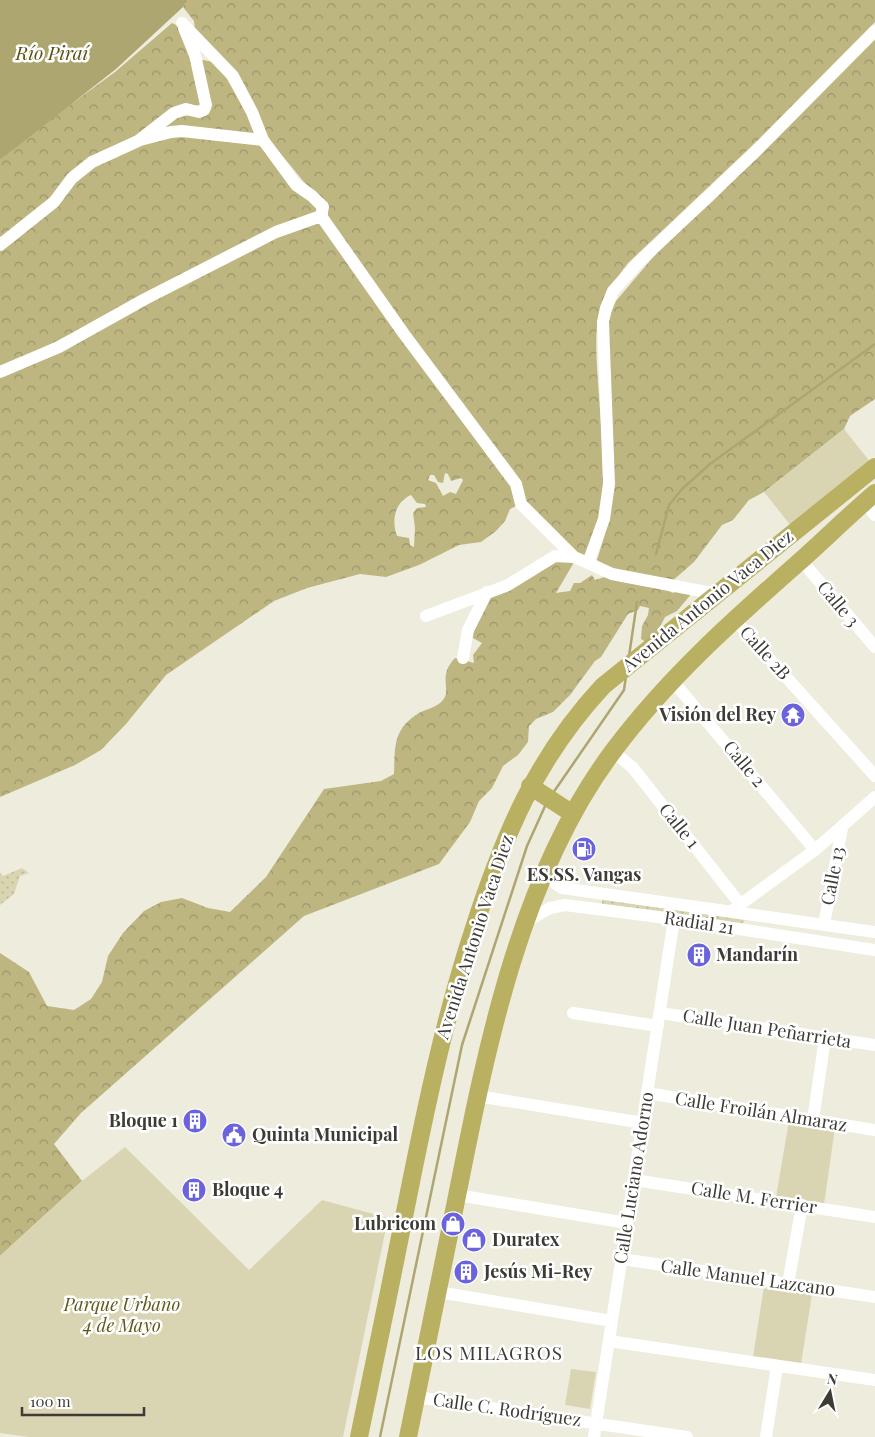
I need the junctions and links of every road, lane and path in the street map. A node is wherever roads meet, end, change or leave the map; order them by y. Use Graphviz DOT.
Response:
graph roads {
  1 [pos="875,31"];
  2 [pos="263,140"];
  3 [pos="138,141"];
  4 [pos="321,216"];
  5 [pos="0,245"];
  6 [pos="0,372"];
  7 [pos="875,467"];
  8 [pos="871,503"];
  9 [pos="574,557"];
  10 [pos="801,560"];
  11 [pos="588,563"];
  12 [pos="487,592"];
  13 [pos="717,594"];
  14 [pos="426,616"];
  15 [pos="734,619"];
  16 [pos="875,647"];
  17 [pos="464,658"];
  18 [pos="672,680"];
  19 [pos="613,751"];
  20 [pos="875,776"];
  21 [pos="533,788"];
  22 [pos="875,797"];
  23 [pos="568,810"];
  24 [pos="842,828"];
  25 [pos="815,850"];
  26 [pos="547,866"];
  27 [pos="595,893"];
  28 [pos="592,907"];
  29 [pos="736,908"];
  30 [pos="674,918"];
  31 [pos="527,921"];
  32 [pos="824,925"];
  33 [pos="875,932"];
  34 [pos="875,950"];
  35 [pos="573,1013"];
  36 [pos="659,1019"];
  37 [pos="825,1038"];
  38 [pos="875,1045"];
  39 [pos="647,1093"];
  40 [pos="477,1096"];
  41 [pos="814,1120"];
  42 [pos="643,1123"];
  43 [pos="875,1130"];
  44 [pos="634,1180"];
  45 [pos="457,1195"];
  46 [pos="802,1206"];
  47 [pos="875,1217"];
  48 [pos="627,1223"];
  49 [pos="622,1259"];
  50 [pos="788,1284"];
  51 [pos="438,1292"];
  52 [pos="875,1297"];
  53 [pos="612,1321"];
  54 [pos="609,1341"];
  55 [pos="778,1366"];
  56 [pos="875,1380"];
  57 [pos="416,1397"];
  58 [pos="596,1423"];
  59 [pos="359,1437"];
  60 [pos="408,1437"];
  61 [pos="594,1437"];
  62 [pos="687,1437"];
  63 [pos="766,1437"];
  1 -- 11 [label="street"];
  2 -- 3 [label="street"];
  2 -- 3 [label="street"];
  2 -- 4 [label="street"];
  3 -- 5 [label="street"];
  4 -- 6 [label="street"];
  4 -- 9 [label="street"];
  7 -- 13 [label="highway, Avenida Antonio Vaca Diez"];
  8 -- 10 [label="highway, Avenida Antonio Vaca Diez"];
  9 -- 11 [label="street"];
  9 -- 12 [label="street"];
  10 -- 15 [label="highway, Avenida Antonio Vaca Diez"];
  10 -- 16 [label="street, Calle 3"];
  11 -- 13 [label="street"];
  12 -- 14 [label="street"];
  12 -- 17 [label="street"];
  13 -- 21 [label="highway, Avenida Antonio Vaca Diez"];
  15 -- 18 [label="highway, Avenida Antonio Vaca Diez"];
  15 -- 20 [label="street, Calle 2B"];
  18 -- 19 [label="highway, Avenida Antonio Vaca Diez"];
  18 -- 25 [label="street, Calle 2"];
  19 -- 23 [label="highway, Avenida Antonio Vaca Diez"];
  19 -- 29 [label="street, Calle 1"];
  21 -- 23 [label="highway"];
  21 -- 59 [label="highway, Avenida Antonio Vaca Diez"];
  22 -- 24 [label="street"];
  23 -- 26 [label="highway, Avenida Antonio Vaca Diez"];
  24 -- 25 [label="street"];
  24 -- 32 [label="street, Calle 13"];
  25 -- 29 [label="street"];
  26 -- 27 [label="street, Radial 21"];
  26 -- 31 [label="highway, Avenida Antonio Vaca Diez"];
  27 -- 28 [label="street"];
  27 -- 29 [label="street, Radial 21"];
  28 -- 30 [label="street, Radial 21"];
  28 -- 31 [label="street, Radial 21"];
  29 -- 32 [label="street, Radial 21"];
  30 -- 34 [label="street, Radial 21"];
  30 -- 36 [label="street, Calle Luciano Adorno"];
  31 -- 40 [label="highway, Avenida Antonio Vaca Diez"];
  32 -- 33 [label="street, Radial 21"];
  35 -- 36 [label="street, Calle Juan Peñarrieta"];
  36 -- 37 [label="street, Calle Juan Peñarrieta"];
  36 -- 39 [label="street, Calle Luciano Adorno"];
  37 -- 38 [label="street, Calle Juan Peñarrieta"];
  37 -- 41 [label="street"];
  39 -- 41 [label="street, Calle Froilán Almaraz"];
  39 -- 42 [label="street, Calle Luciano Adorno"];
  40 -- 42 [label="street"];
  40 -- 45 [label="highway, Avenida Antonio Vaca Diez"];
  41 -- 43 [label="street, Calle Froilán Almaraz"];
  42 -- 44 [label="street, Calle Luciano Adorno"];
  44 -- 46 [label="street, Calle M. Ferrier"];
  44 -- 48 [label="street, Calle Luciano Adorno"];
  45 -- 48 [label="street"];
  45 -- 51 [label="highway, Avenida Antonio Vaca Diez"];
  46 -- 47 [label="street, Calle M. Ferrier"];
  46 -- 50 [label="street"];
  48 -- 49 [label="street, Calle Luciano Adorno"];
  49 -- 50 [label="street, Calle Manuel Lazcano"];
  49 -- 53 [label="street, Calle Luciano Adorno"];
  50 -- 52 [label="street, Calle Manuel Lazcano"];
  51 -- 53 [label="street"];
  51 -- 57 [label="highway, Avenida Antonio Vaca Diez"];
  53 -- 54 [label="street, Calle Luciano Adorno"];
  54 -- 55 [label="street"];
  54 -- 58 [label="street, Calle Luciano Adorno"];
  55 -- 56 [label="street"];
  55 -- 63 [label="street"];
  57 -- 58 [label="street, Calle C. Rodríguez"];
  57 -- 60 [label="highway, Avenida Antonio Vaca Diez"];
  58 -- 61 [label="street, Calle Luciano Adorno"];
  58 -- 62 [label="street, Calle C. Rodríguez"];
}
